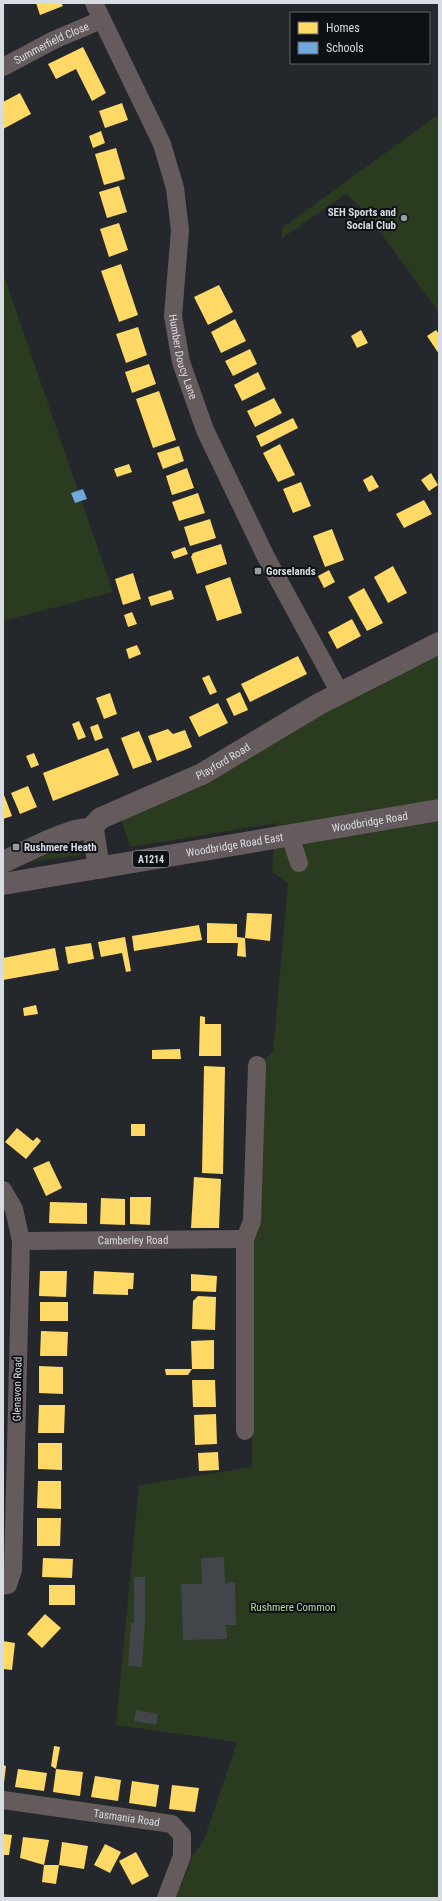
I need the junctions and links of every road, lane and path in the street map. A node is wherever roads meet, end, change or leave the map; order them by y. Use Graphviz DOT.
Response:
graph roads {
  1 [pos="94,3"];
  2 [pos="101,20"];
  3 [pos="3,67"];
  4 [pos="439,643"];
  5 [pos="340,693"];
  6 [pos="439,810"];
  7 [pos="93,830"];
  8 [pos="295,834"];
  9 [pos="3,862"];
  10 [pos="299,863"];
  11 [pos="99,868"];
  12 [pos="3,884"];
  13 [pos="257,1065"];
  14 [pos="3,1190"];
  15 [pos="245,1239"];
  16 [pos="21,1241"];
  17 [pos="245,1431"];
  18 [pos="3,1586"];
  19 [pos="3,1800"];
  20 [pos="166,1898"];
  1 -- 2 [label="street, Humber Doucy Lane"];
  2 -- 3 [label="street, Summerfield Close"];
  2 -- 5 [label="street, Humber Doucy Lane"];
  4 -- 5 [label="street, Playford Road"];
  5 -- 7 [label="street, Playford Road"];
  6 -- 8 [label="main road, Woodbridge Road / A1214"];
  7 -- 9 [label="street"];
  7 -- 11 [label="street"];
  8 -- 10 [label="street"];
  8 -- 11 [label="main road, Woodbridge Road East / A1214"];
  11 -- 12 [label="main road, Woodbridge Road East / A1214"];
  13 -- 15 [label="street"];
  14 -- 16 [label="street, Glenavon Road"];
  15 -- 16 [label="street, Camberley Road"];
  15 -- 17 [label="street"];
  16 -- 18 [label="street, Glenavon Road"];
  19 -- 20 [label="street, Tasmania Road"];
}
